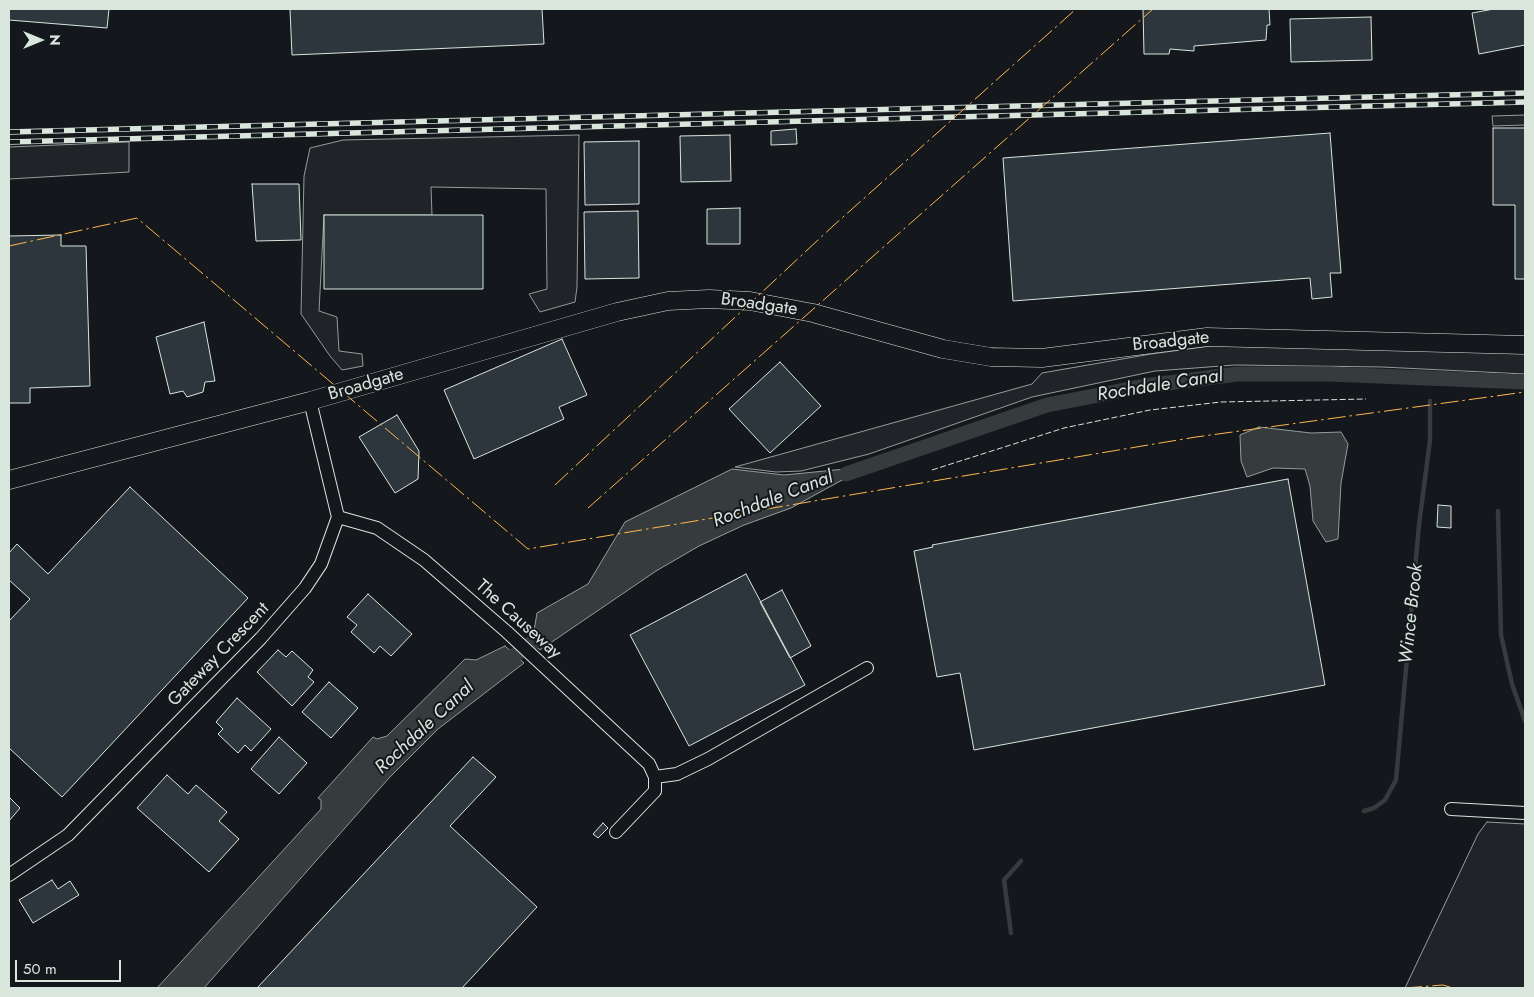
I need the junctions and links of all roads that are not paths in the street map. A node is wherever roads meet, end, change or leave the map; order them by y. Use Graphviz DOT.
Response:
graph roads {
  1 [pos="1525,345"];
  2 [pos="310,401"];
  3 [pos="9,480"];
  4 [pos="338,517"];
  5 [pos="867,668"];
  6 [pos="656,777"];
  7 [pos="1451,809"];
  8 [pos="1525,813"];
  9 [pos="616,832"];
  10 [pos="9,875"];
  1 -- 2 [label="street, Broadgate"];
  2 -- 3 [label="street, Broadgate"];
  2 -- 4 [label="street"];
  4 -- 6 [label="street, The Causeway"];
  4 -- 10 [label="street, Gateway Crescent"];
  5 -- 6 [label="street"];
  6 -- 9 [label="street"];
  7 -- 8 [label="street"];
}
